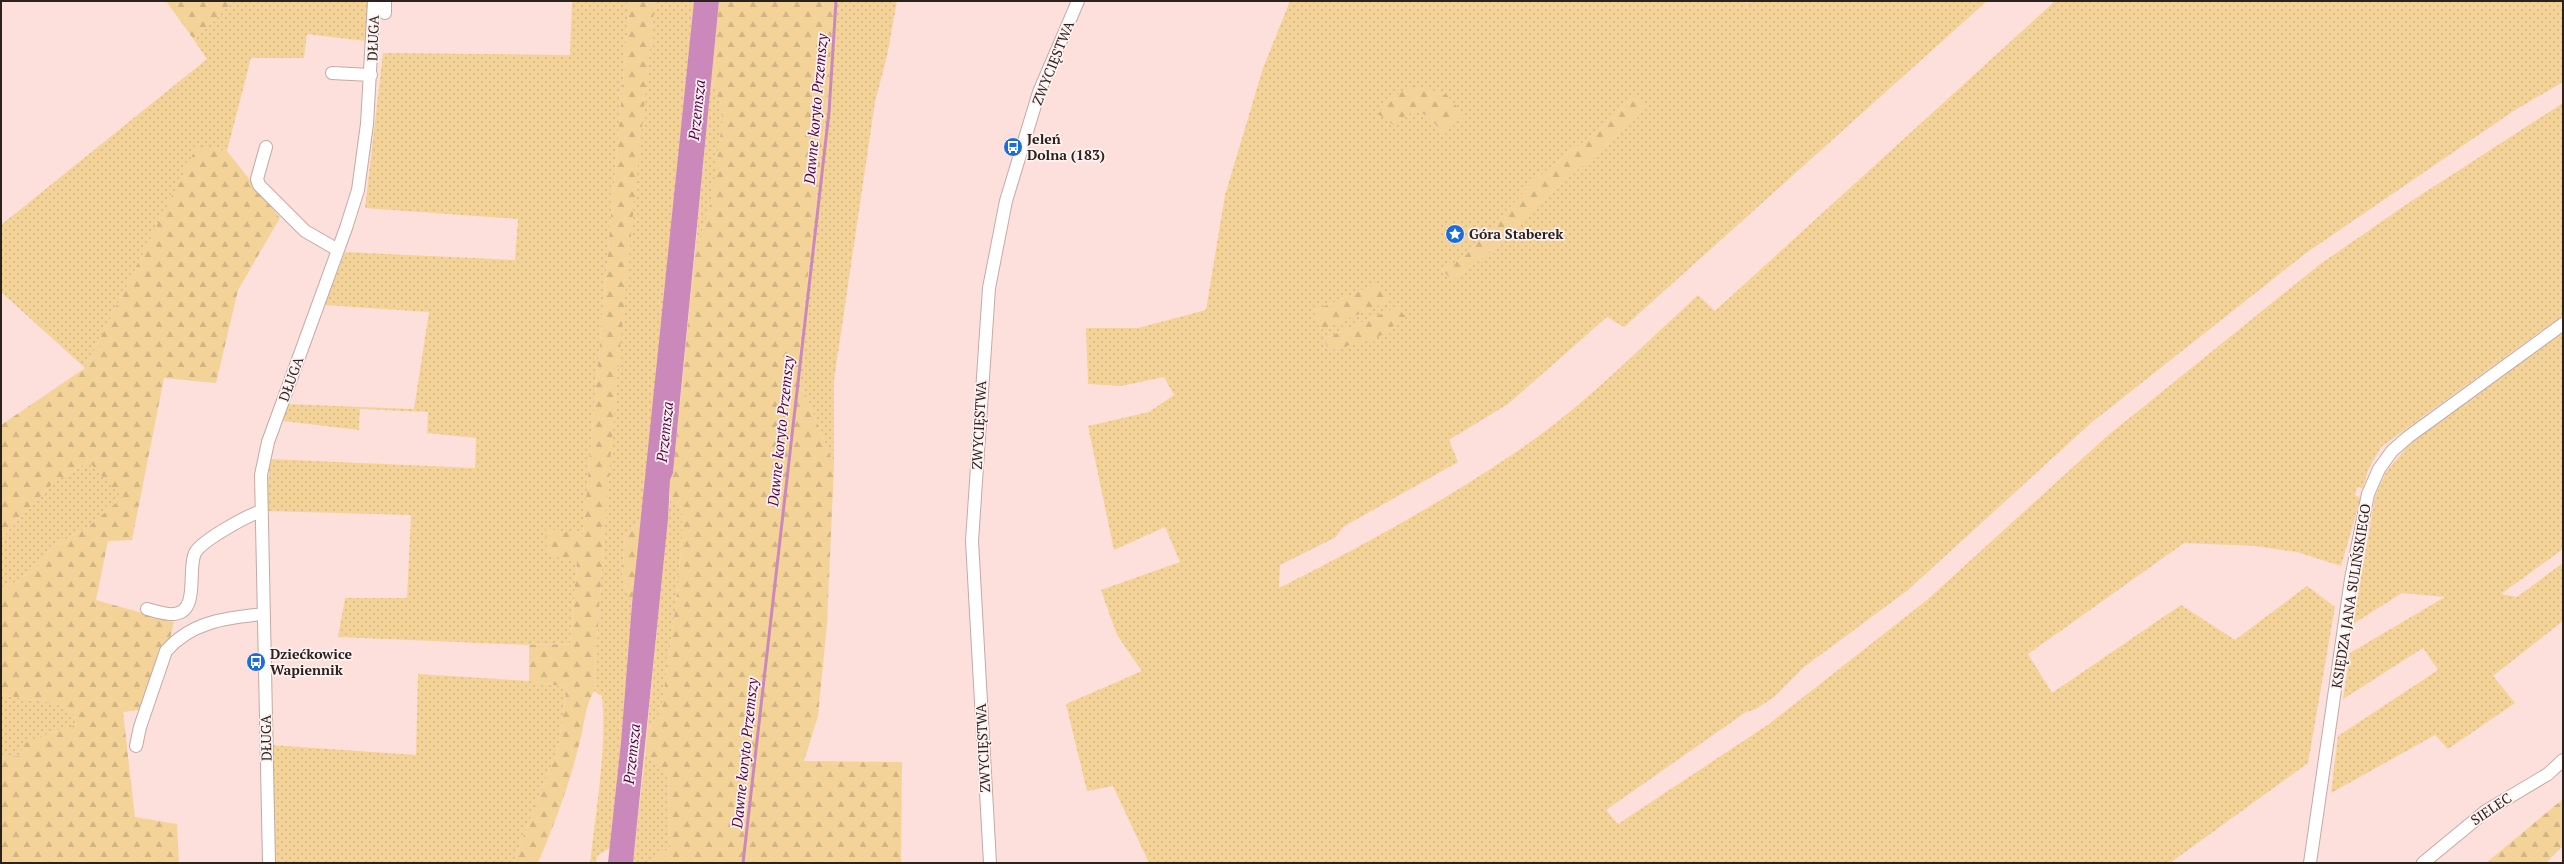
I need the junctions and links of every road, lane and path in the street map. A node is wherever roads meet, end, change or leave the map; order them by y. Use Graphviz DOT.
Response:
graph roads {
  1 [pos="374,1"];
  2 [pos="1078,1"];
  3 [pos="332,73"];
  4 [pos="371,75"];
  5 [pos="266,147"];
  6 [pos="338,250"];
  7 [pos="2563,324"];
  8 [pos="262,511"];
  9 [pos="147,609"];
  10 [pos="264,614"];
  11 [pos="136,746"];
  12 [pos="2563,760"];
  13 [pos="269,863"];
  14 [pos="990,863"];
  15 [pos="2310,863"];
  16 [pos="2423,863"];
  1 -- 4 [label="street, DŁUGA"];
  2 -- 14 [label="street, ZWYCIĘSTWA"];
  3 -- 4 [label="street, DŁUGA"];
  4 -- 6 [label="street, DŁUGA"];
  5 -- 6 [label="street"];
  6 -- 8 [label="street, DŁUGA"];
  7 -- 15 [label="street, KSIĘDZA JANA SULIŃSKIEGO"];
  8 -- 9 [label="street"];
  8 -- 10 [label="street, DŁUGA"];
  10 -- 11 [label="street"];
  10 -- 13 [label="street, DŁUGA"];
  12 -- 16 [label="street, SIELEC"];
}
